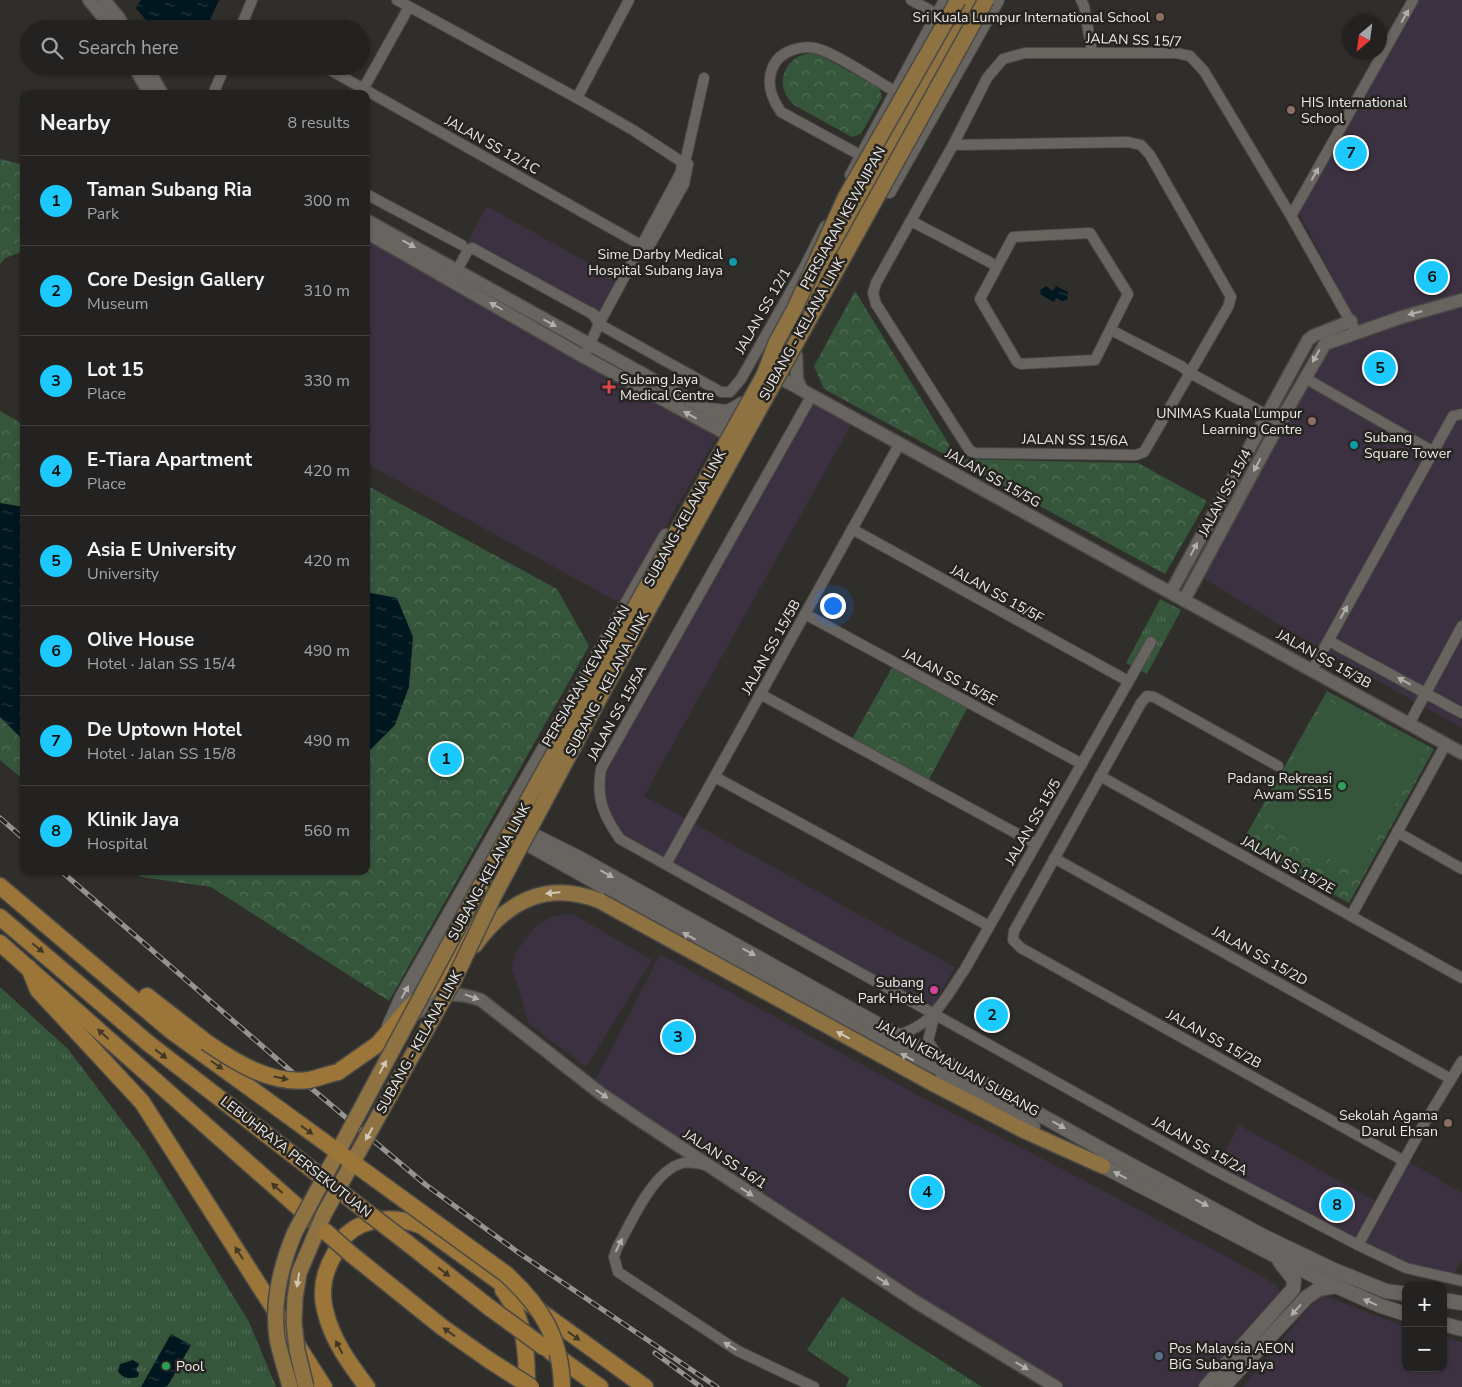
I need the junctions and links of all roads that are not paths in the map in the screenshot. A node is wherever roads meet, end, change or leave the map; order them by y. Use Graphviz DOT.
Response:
graph roads {
  1 [pos="89,0"];
  2 [pos="104,0"];
  3 [pos="252,0"];
  4 [pos="397,0"];
  5 [pos="628,0"];
  6 [pos="911,0"];
  7 [pos="944,0"];
  8 [pos="958,0"];
  9 [pos="963,0"];
  10 [pos="971,0"];
  11 [pos="986,0"];
  12 [pos="997,0"];
  13 [pos="1081,0"];
  14 [pos="1414,0"];
  15 [pos="409,7"];
  16 [pos="937,14"];
  17 [pos="106,20"];
  18 [pos="121,20"];
  19 [pos="244,20"];
  20 [pos="1092,52"];
  21 [pos="139,75"];
  22 [pos="151,75"];
  23 [pos="221,75"];
  24 [pos="337,75"];
  25 [pos="704,78"];
  26 [pos="148,90"];
  27 [pos="160,90"];
  28 [pos="216,90"];
  29 [pos="360,90"];
  30 [pos="363,90"];
  31 [pos="896,92"];
  32 [pos="370,95"];
  33 [pos="577,98"];
  34 [pos="870,139"];
  35 [pos="953,145"];
  36 [pos="883,146"];
  37 [pos="860,155"];
  38 [pos="684,160"];
  39 [pos="370,196"];
  40 [pos="1291,216"];
  41 [pos="911,221"];
  42 [pos="370,222"];
  43 [pos="370,234"];
  44 [pos="462,245"];
  45 [pos="645,247"];
  46 [pos="997,266"];
  47 [pos="454,275"];
  48 [pos="1462,300"];
  49 [pos="602,325"];
  50 [pos="1354,326"];
  51 [pos="1111,330"];
  52 [pos="808,332"];
  53 [pos="590,345"];
  54 [pos="796,355"];
  55 [pos="584,357"];
  56 [pos="1191,370"];
  57 [pos="764,376"];
  58 [pos="1305,378"];
  59 [pos="782,379"];
  60 [pos="806,392"];
  61 [pos="742,404"];
  62 [pos="708,410"];
  63 [pos="1268,412"];
  64 [pos="1462,414"];
  65 [pos="1282,419"];
  66 [pos="728,428"];
  67 [pos="745,441"];
  68 [pos="900,443"];
  69 [pos="1434,452"];
  70 [pos="852,529"];
  71 [pos="1171,592"];
  72 [pos="1184,600"];
  73 [pos="805,614"];
  74 [pos="1462,626"];
  75 [pos="1329,640"];
  76 [pos="1151,642"];
  77 [pos="1312,670"];
  78 [pos="1128,681"];
  79 [pos="1425,693"];
  80 [pos="760,694"];
  81 [pos="1462,713"];
  82 [pos="1409,724"];
  83 [pos="1446,744"];
  84 [pos="1462,753"];
  85 [pos="1082,764"];
  86 [pos="1278,766"];
  87 [pos="1100,776"];
  88 [pos="714,777"];
  89 [pos="515,802"];
  90 [pos="539,802"];
  91 [pos="1397,832"];
  92 [pos="523,844"];
  93 [pos="1036,844"];
  94 [pos="564,850"];
  95 [pos="1054,858"];
  96 [pos="666,864"];
  97 [pos="1462,869"];
  98 [pos="0,886"];
  99 [pos="625,900"];
  100 [pos="1350,916"];
  101 [pos="0,917"];
  102 [pos="613,921"];
  103 [pos="989,926"];
  104 [pos="0,943"];
  105 [pos="29,968"];
  106 [pos="1462,978"];
  107 [pos="111,979"];
  108 [pos="453,982"];
  109 [pos="935,1014"];
  110 [pos="898,1035"];
  111 [pos="384,1036"];
  112 [pos="939,1057"];
  113 [pos="1462,1061"];
  114 [pos="1451,1079"];
  115 [pos="1404,1161"];
  116 [pos="706,1165"];
  117 [pos="1103,1166"];
  118 [pos="1358,1245"];
  119 [pos="1272,1255"];
  120 [pos="477,1267"];
  121 [pos="1462,1281"];
  122 [pos="1336,1286"];
  123 [pos="1402,1293"];
  124 [pos="1447,1301"];
  125 [pos="1462,1303"];
  126 [pos="1402,1313"];
  127 [pos="1447,1325"];
  128 [pos="1462,1329"];
  129 [pos="313,1368"];
  130 [pos="290,1387"];
  131 [pos="306,1387"];
  132 [pos="318,1387"];
  133 [pos="324,1387"];
  134 [pos="367,1387"];
  135 [pos="529,1387"];
  136 [pos="562,1387"];
  137 [pos="600,1387"];
  138 [pos="645,1387"];
  139 [pos="814,1387"];
  140 [pos="1056,1387"];
  141 [pos="1206,1387"];
  142 [pos="1223,1387"];
  1 -- 17 [label="street"];
  2 -- 18 [label="street"];
  3 -- 19 [label="street"];
  4 -- 15 [label="street"];
  5 -- 33 [label="street"];
  6 -- 16 [label="street"];
  7 -- 16 [label="street"];
  8 -- 57 [label="main road, bridge"];
  9 -- 36 [label="main road, PERSIARAN KEWAJIPAN"];
  10 -- 57 [label="main road, SUBANG - KELANA LINK, bridge"];
  11 -- 108 [label="main road, SUBANG - KELANA LINK, bridge"];
  12 -- 52 [label="main road, PERSIARAN KEWAJIPAN"];
  13 -- 20 [label="street"];
  40 -- 14 [label="street, one-way"];
  15 -- 30 [label="street"];
  15 -- 33 [label="street"];
  16 -- 31 [label="street"];
  20 -- 35 [label="street, JALAN SS 15/7"];
  20 -- 40 [label="street, JALAN SS 15/7"];
  21 -- 26 [label="street"];
  22 -- 27 [label="street"];
  23 -- 28 [label="street"];
  24 -- 29 [label="street, JALAN SS 12/1C"];
  25 -- 38 [label="street"];
  31 -- 34 [label="street"];
  31 -- 37 [label="street"];
  32 -- 45 [label="street, JALAN SS 12/1C"];
  33 -- 38 [label="street"];
  34 -- 36 [label="street"];
  34 -- 37 [label="street"];
  35 -- 41 [label="street, JALAN SS 15/7"];
  35 -- 56 [label="street, JALAN SS 15/6A"];
  36 -- 61 [label="main road, PERSIARAN KEWAJIPAN"];
  37 -- 49 [label="street, JALAN SS 12/1"];
  38 -- 45 [label="street"];
  39 -- 44 [label="street"];
  40 -- 50 [label="street, JALAN SS 15/7"];
  41 -- 46 [label="street"];
  41 -- 56 [label="street, JALAN SS 15/6A"];
  42 -- 47 [label="street, one-way"];
  43 -- 47 [label="street"];
  45 -- 49 [label="street"];
  46 -- 51 [label="street"];
  46 -- 51 [label="street"];
  47 -- 49 [label="street"];
  47 -- 53 [label="street, one-way"];
  55 -- 47 [label="street, one-way"];
  48 -- 50 [label="street, JALAN SS 15/4, one-way"];
  49 -- 53 [label="street"];
  50 -- 58 [label="street, JALAN SS 15/4, one-way"];
  50 -- 63 [label="street, JALAN SS 15/4"];
  51 -- 56 [label="street"];
  52 -- 54 [label="main road, PERSIARAN KEWAJIPAN"];
  52 -- 67 [label="main road"];
  53 -- 55 [label="street"];
  53 -- 62 [label="street"];
  54 -- 59 [label="main road, PERSIARAN KEWAJIPAN"];
  54 -- 60 [label="street"];
  66 -- 55 [label="street, one-way"];
  56 -- 63 [label="street"];
  130 -- 57 [label="main road, SUBANG-KELANA LINK, one-way, bridge"];
  58 -- 65 [label="street, JALAN SS 15/4"];
  58 -- 69 [label="street"];
  59 -- 60 [label="street, JALAN SS 15/5G"];
  59 -- 67 [label="main road, PERSIARAN KEWAJIPAN"];
  60 -- 68 [label="street, JALAN SS 15/5G"];
  60 -- 96 [label="street, JALAN SS 15/5A"];
  61 -- 62 [label="main road"];
  61 -- 66 [label="main road, PERSIARAN KEWAJIPAN"];
  62 -- 66 [label="street"];
  63 -- 65 [label="street"];
  71 -- 63 [label="street, JALAN SS 15/4, one-way"];
  64 -- 69 [label="street"];
  65 -- 72 [label="street, JALAN SS 15/4, one-way"];
  66 -- 67 [label="main road"];
  66 -- 89 [label="main road, PERSIARAN KEWAJIPAN"];
  67 -- 90 [label="main road, PERSIARAN KEWAJIPAN"];
  68 -- 70 [label="street, JALAN SS 15/5B"];
  68 -- 71 [label="street, JALAN SS 15/5G"];
  75 -- 69 [label="street, one-way"];
  70 -- 73 [label="street, JALAN SS 15/5B"];
  70 -- 78 [label="street, JALAN SS 15/5F"];
  71 -- 72 [label="street, JALAN SS 15/3B"];
  72 -- 77 [label="street, JALAN SS 15/3B"];
  73 -- 80 [label="street, JALAN SS 15/5B"];
  73 -- 85 [label="street, JALAN SS 15/5E"];
  74 -- 79 [label="street"];
  75 -- 77 [label="street"];
  79 -- 75 [label="street, one-way"];
  76 -- 78 [label="street, JALAN SS 15/5"];
  77 -- 82 [label="street, JALAN SS 15/3B"];
  78 -- 85 [label="street, JALAN SS 15/5"];
  79 -- 81 [label="street"];
  79 -- 82 [label="street"];
  80 -- 88 [label="street, JALAN SS 15/5B"];
  80 -- 93 [label="street"];
  82 -- 83 [label="street, JALAN SS 15/3B"];
  83 -- 84 [label="street, JALAN SS 15/3B"];
  83 -- 91 [label="street"];
  85 -- 93 [label="street, JALAN SS 15/5"];
  86 -- 87 [label="street"];
  87 -- 95 [label="street"];
  87 -- 100 [label="street, JALAN SS 15/2E"];
  88 -- 96 [label="street, JALAN SS 15/5B"];
  88 -- 103 [label="street"];
  89 -- 92 [label="main road"];
  111 -- 89 [label="main road, PERSIARAN KEWAJIPAN, one-way"];
  90 -- 92 [label="main road, PERSIARAN KEWAJIPAN"];
  90 -- 94 [label="main road"];
  91 -- 97 [label="street"];
  91 -- 100 [label="street"];
  92 -- 94 [label="main road, JALAN KEMAJUAN SUBANG"];
  92 -- 99 [label="main road, JALAN KEMAJUAN SUBANG"];
  92 -- 111 [label="highway"];
  93 -- 103 [label="street, JALAN SS 15/5"];
  94 -- 110 [label="main road, JALAN KEMAJUAN SUBANG, one-way"];
  95 -- 114 [label="street, JALAN SS 15/2D"];
  95 -- 115 [label="street, JALAN SS 15/2B"];
  96 -- 109 [label="street, JALAN SS 15/5A"];
  98 -- 107 [label="highway"];
  99 -- 102 [label="main road"];
  117 -- 99 [label="main road, JALAN KEMAJUAN SUBANG, one-way"];
  100 -- 106 [label="street, JALAN SS 15/2E"];
  101 -- 137 [label="highway, LEBUHRAYA PERSEKUTUAN, one-way, bridge"];
  103 -- 109 [label="street, JALAN SS 15/5"];
  104 -- 105 [label="highway"];
  129 -- 105 [label="highway, one-way"];
  135 -- 105 [label="highway, one-way, bridge"];
  107 -- 111 [label="highway, one-way, bridge"];
  107 -- 136 [label="highway, one-way, bridge"];
  117 -- 108 [label="main road, one-way, bridge"];
  108 -- 131 [label="main road, SUBANG - KELANA LINK, one-way, bridge"];
  109 -- 110 [label="street, JALAN SS 15/5"];
  109 -- 112 [label="street, JALAN SS 15/5"];
  109 -- 118 [label="street, JALAN SS 15/2A"];
  110 -- 112 [label="main road, JALAN KEMAJUAN SUBANG"];
  111 -- 116 [label="street, JALAN SS 16/1, one-way"];
  112 -- 123 [label="main road, JALAN KEMAJUAN SUBANG, one-way"];
  113 -- 114 [label="street"];
  114 -- 115 [label="street"];
  115 -- 118 [label="street"];
  139 -- 116 [label="street, one-way"];
  116 -- 140 [label="street, JALAN SS 16/1, one-way"];
  119 -- 117 [label="main road, JALAN KEMAJUAN SUBANG, one-way"];
  118 -- 121 [label="street, JALAN SS 15/2A"];
  119 -- 122 [label="main road, JALAN KEMAJUAN SUBANG"];
  119 -- 141 [label="main road"];
  134 -- 120 [label="highway, one-way"];
  120 -- 135 [label="highway"];
  120 -- 138 [label="highway, one-way"];
  126 -- 122 [label="main road, JALAN KEMAJUAN SUBANG, one-way"];
  122 -- 142 [label="main road, one-way"];
  124 -- 125 [label="main road"];
  127 -- 128 [label="main road"];
  129 -- 132 [label="highway"];
  129 -- 133 [label="highway"];
}
